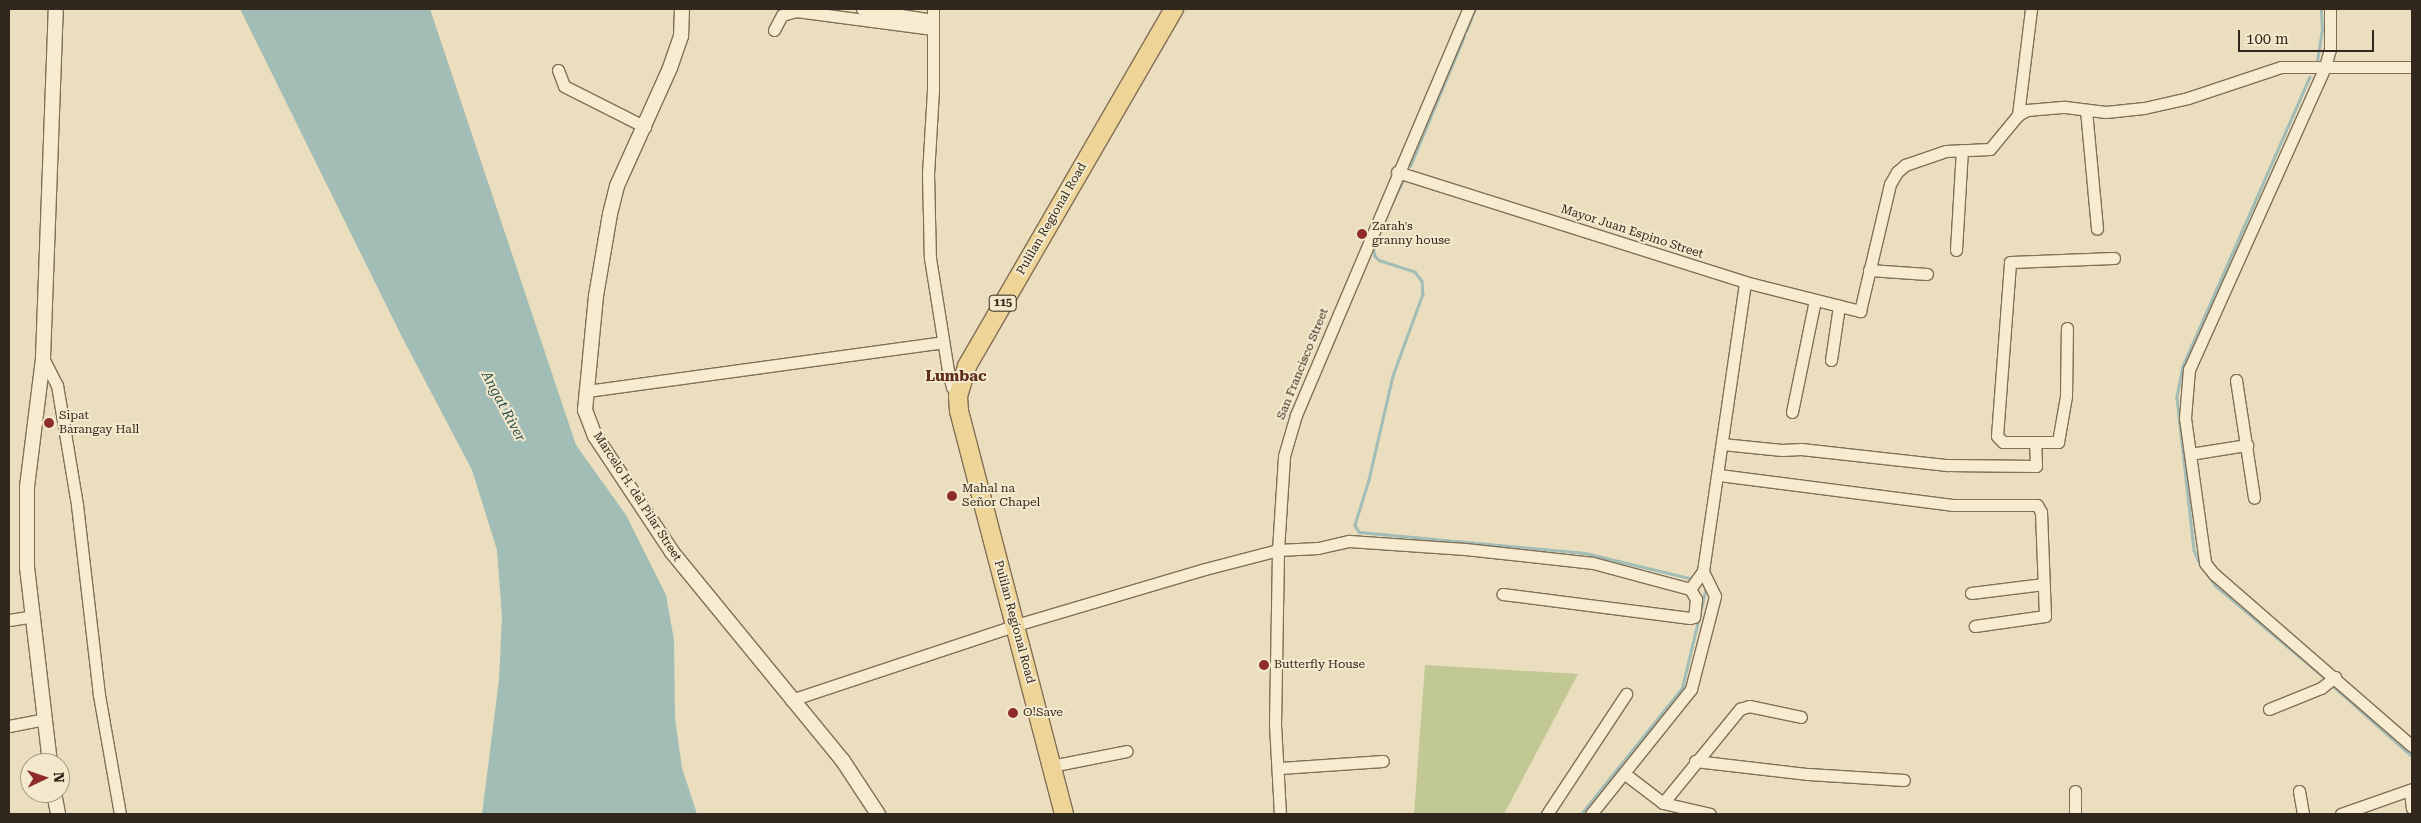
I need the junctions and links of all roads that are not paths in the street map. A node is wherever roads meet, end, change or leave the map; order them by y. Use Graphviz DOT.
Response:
graph roads {
  1 [pos="56,9"];
  2 [pos="682,9"];
  3 [pos="862,9"];
  4 [pos="1174,9"];
  5 [pos="1468,9"];
  6 [pos="2031,9"];
  7 [pos="2330,9"];
  8 [pos="933,19"];
  9 [pos="774,30"];
  10 [pos="2412,67"];
  11 [pos="2325,68"];
  12 [pos="558,70"];
  13 [pos="2086,110"];
  14 [pos="2018,115"];
  15 [pos="645,127"];
  16 [pos="1962,150"];
  17 [pos="1397,172"];
  18 [pos="2097,228"];
  19 [pos="1956,250"];
  20 [pos="2114,258"];
  21 [pos="1869,270"];
  22 [pos="1927,274"];
  23 [pos="1745,282"];
  24 [pos="1814,300"];
  25 [pos="1839,306"];
  26 [pos="2067,328"];
  27 [pos="943,342"];
  28 [pos="42,358"];
  29 [pos="1831,360"];
  30 [pos="2236,380"];
  31 [pos="587,391"];
  32 [pos="958,396"];
  33 [pos="1792,412"];
  34 [pos="2035,442"];
  35 [pos="1722,444"];
  36 [pos="2247,445"];
  37 [pos="2190,454"];
  38 [pos="1719,475"];
  39 [pos="2254,498"];
  40 [pos="1278,550"];
  41 [pos="1703,571"];
  42 [pos="2043,584"];
  43 [pos="1690,589"];
  44 [pos="1971,593"];
  45 [pos="1502,594"];
  46 [pos="33,616"];
  47 [pos="9,620"];
  48 [pos="1016,625"];
  49 [pos="1975,626"];
  50 [pos="2331,681"];
  51 [pos="1626,694"];
  52 [pos="792,700"];
  53 [pos="2269,709"];
  54 [pos="1801,717"];
  55 [pos="44,719"];
  56 [pos="9,726"];
  57 [pos="2412,746"];
  58 [pos="1127,751"];
  59 [pos="49,753"];
  60 [pos="1383,761"];
  61 [pos="1695,761"];
  62 [pos="1051,766"];
  63 [pos="1280,768"];
  64 [pos="1625,774"];
  65 [pos="1904,780"];
  66 [pos="2411,790"];
  67 [pos="2075,791"];
  68 [pos="2299,791"];
  69 [pos="1663,803"];
  70 [pos="2412,808"];
  71 [pos="120,814"];
  72 [pos="878,814"];
  73 [pos="1064,814"];
  74 [pos="1280,814"];
  75 [pos="1547,814"];
  76 [pos="1591,814"];
  77 [pos="1710,814"];
  78 [pos="2075,814"];
  79 [pos="2303,814"];
  80 [pos="2341,814"];
  1 -- 28 [label="street"];
  2 -- 15 [label="street, Marcelo H. del Pilar Street"];
  3 -- 8 [label="street"];
  4 -- 32 [label="main road, Pulilan Regional Road / 115"];
  5 -- 17 [label="street, San Francisco Street"];
  6 -- 14 [label="street"];
  7 -- 11 [label="street"];
  8 -- 9 [label="street"];
  8 -- 27 [label="street"];
  10 -- 11 [label="street"];
  11 -- 13 [label="street"];
  11 -- 37 [label="street"];
  12 -- 15 [label="street"];
  13 -- 14 [label="street"];
  13 -- 18 [label="street"];
  14 -- 16 [label="street"];
  15 -- 31 [label="street, Marcelo H. del Pilar Street"];
  16 -- 19 [label="street"];
  16 -- 21 [label="street"];
  17 -- 23 [label="street, Mayor Juan Espino Street"];
  17 -- 40 [label="street, San Francisco Street"];
  20 -- 34 [label="street"];
  21 -- 22 [label="street"];
  21 -- 25 [label="street, Mayor Juan Espino Street"];
  23 -- 24 [label="street, Mayor Juan Espino Street"];
  23 -- 35 [label="street"];
  24 -- 25 [label="street, Mayor Juan Espino Street"];
  24 -- 33 [label="street"];
  25 -- 29 [label="street"];
  26 -- 34 [label="street"];
  27 -- 31 [label="street"];
  27 -- 32 [label="street"];
  28 -- 46 [label="street"];
  28 -- 71 [label="street"];
  30 -- 36 [label="street"];
  31 -- 52 [label="street, Marcelo H. del Pilar Street"];
  32 -- 48 [label="main road, Pulilan Regional Road / 115"];
  34 -- 35 [label="street"];
  35 -- 38 [label="street"];
  36 -- 37 [label="street"];
  36 -- 39 [label="street"];
  37 -- 50 [label="street"];
  38 -- 41 [label="street"];
  38 -- 42 [label="street"];
  40 -- 43 [label="street"];
  40 -- 48 [label="street"];
  40 -- 63 [label="street, San Francisco Street"];
  41 -- 43 [label="street"];
  41 -- 64 [label="street"];
  42 -- 44 [label="street"];
  42 -- 49 [label="street"];
  43 -- 45 [label="street"];
  46 -- 47 [label="street"];
  46 -- 55 [label="street"];
  48 -- 52 [label="street"];
  48 -- 62 [label="main road, Pulilan Regional Road / 115"];
  50 -- 53 [label="street"];
  50 -- 57 [label="street"];
  51 -- 75 [label="street"];
  52 -- 72 [label="street, Marcelo H. del Pilar Street"];
  54 -- 61 [label="street"];
  55 -- 56 [label="street"];
  55 -- 59 [label="street"];
  58 -- 62 [label="street"];
  60 -- 63 [label="street"];
  61 -- 65 [label="street"];
  61 -- 69 [label="street"];
  62 -- 73 [label="main road, Pulilan Regional Road / 115"];
  63 -- 74 [label="street, San Francisco Street"];
  64 -- 69 [label="street"];
  64 -- 76 [label="street"];
  66 -- 70 [label="street"];
  66 -- 80 [label="street"];
  67 -- 78 [label="street"];
  68 -- 79 [label="street"];
  69 -- 77 [label="street"];
}
